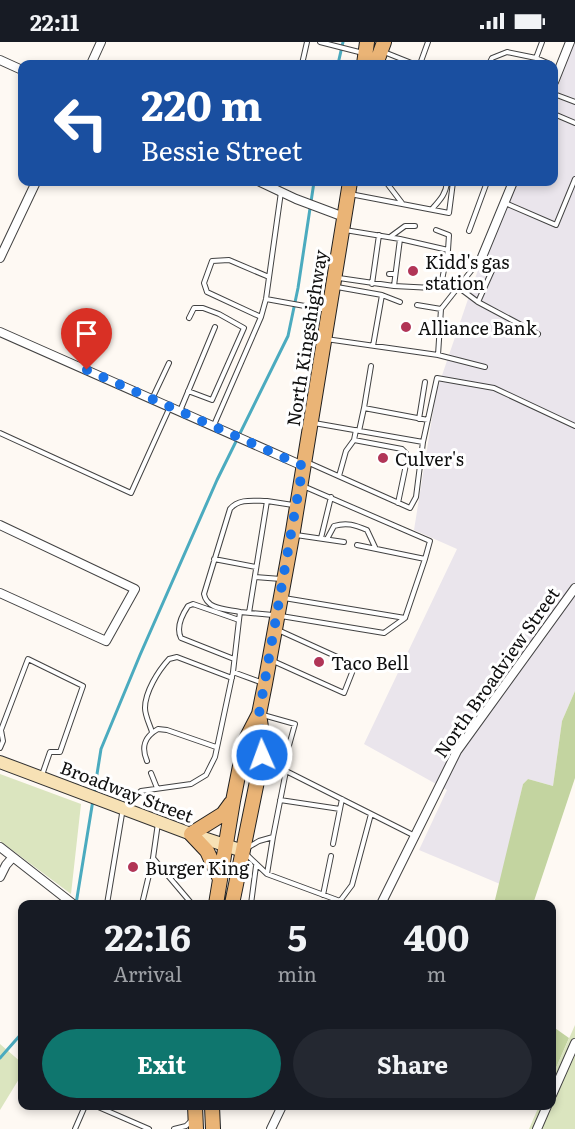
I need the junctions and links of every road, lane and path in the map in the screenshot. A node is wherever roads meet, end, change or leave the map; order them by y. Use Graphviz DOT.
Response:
graph roads {
  1 [pos="101,42"];
  2 [pos="307,42"];
  3 [pos="320,42"];
  4 [pos="428,42"];
  5 [pos="542,42"];
  6 [pos="570,42"];
  7 [pos="362,52"];
  8 [pos="380,53"];
  9 [pos="536,58"];
  10 [pos="0,60"];
  11 [pos="93,60"];
  12 [pos="303,60"];
  13 [pos="400,60"];
  14 [pos="421,60"];
  15 [pos="491,60"];
  16 [pos="540,60"];
  17 [pos="558,60"];
  18 [pos="18,68"];
  19 [pos="558,96"];
  20 [pos="575,102"];
  21 [pos="558,116"];
  22 [pos="575,123"];
  23 [pos="575,179"];
  24 [pos="34,186"];
  25 [pos="389,186"];
  26 [pos="447,186"];
  27 [pos="452,186"];
  28 [pos="486,186"];
  29 [pos="511,186"];
  30 [pos="278,188"];
  31 [pos="349,188"];
  32 [pos="504,203"];
  33 [pos="402,204"];
  34 [pos="432,209"];
  35 [pos="343,223"];
  36 [pos="415,226"];
  37 [pos="436,230"];
  38 [pos="469,231"];
  39 [pos="379,236"];
  40 [pos="390,237"];
  41 [pos="400,239"];
  42 [pos="377,248"];
  43 [pos="383,249"];
  44 [pos="448,250"];
  45 [pos="482,257"];
  46 [pos="0,258"];
  47 [pos="391,261"];
  48 [pos="397,262"];
  49 [pos="389,274"];
  50 [pos="395,274"];
  51 [pos="269,277"];
  52 [pos="334,282"];
  53 [pos="372,284"];
  54 [pos="441,285"];
  55 [pos="394,286"];
  56 [pos="458,287"];
  57 [pos="454,291"];
  58 [pos="382,295"];
  59 [pos="266,299"];
  60 [pos="400,302"];
  61 [pos="478,302"];
  62 [pos="417,305"];
  63 [pos="441,309"];
  64 [pos="329,310"];
  65 [pos="261,317"];
  66 [pos="189,318"];
  67 [pos="215,327"];
  68 [pos="0,333"];
  69 [pos="537,334"];
  70 [pos="324,339"];
  71 [pos="373,346"];
  72 [pos="438,355"];
  73 [pos="169,363"];
  74 [pos="371,366"];
  75 [pos="485,367"];
  76 [pos="425,382"];
  77 [pos="188,391"];
  78 [pos="152,399"];
  79 [pos="170,407"];
  80 [pos="364,408"];
  81 [pos="180,411"];
  82 [pos="419,418"];
  83 [pos="428,420"];
  84 [pos="310,422"];
  85 [pos="575,426"];
  86 [pos="217,427"];
  87 [pos="358,430"];
  88 [pos="0,433"];
  89 [pos="354,440"];
  90 [pos="423,442"];
  91 [pos="304,463"];
  92 [pos="339,476"];
  93 [pos="300,485"];
  94 [pos="332,497"];
  95 [pos="267,501"];
  96 [pos="398,502"];
  97 [pos="296,506"];
  98 [pos="0,525"];
  99 [pos="292,534"];
  100 [pos="321,538"];
  101 [pos="327,539"];
  102 [pos="344,543"];
  103 [pos="357,545"];
  104 [pos="375,548"];
  105 [pos="214,559"];
  106 [pos="425,559"];
  107 [pos="256,567"];
  108 [pos="255,577"];
  109 [pos="283,579"];
  110 [pos="575,588"];
  111 [pos="0,593"];
  112 [pos="280,597"];
  113 [pos="240,612"];
  114 [pos="249,613"];
  115 [pos="405,618"];
  116 [pos="239,620"];
  117 [pos="276,622"];
  118 [pos="234,659"];
  119 [pos="269,659"];
  120 [pos="233,672"];
  121 [pos="232,678"];
  122 [pos="265,684"];
  123 [pos="259,714"];
  124 [pos="152,732"];
  125 [pos="216,747"];
  126 [pos="0,748"];
  127 [pos="263,751"];
  128 [pos="283,753"];
  129 [pos="147,761"];
  130 [pos="0,762"];
  131 [pos="279,766"];
  132 [pos="286,771"];
  133 [pos="152,773"];
  134 [pos="41,777"];
  135 [pos="157,788"];
  136 [pos="342,799"];
  137 [pos="280,800"];
  138 [pos="232,801"];
  139 [pos="118,806"];
  140 [pos="340,809"];
  141 [pos="371,813"];
  142 [pos="159,821"];
  143 [pos="191,834"];
  144 [pos="415,836"];
  145 [pos="273,837"];
  146 [pos="333,844"];
  147 [pos="226,846"];
  148 [pos="0,847"];
  149 [pos="243,851"];
  150 [pos="331,856"];
  151 [pos="13,857"];
  152 [pos="153,858"];
  153 [pos="256,866"];
  154 [pos="267,874"];
  155 [pos="0,877"];
  156 [pos="220,879"];
  157 [pos="323,895"];
  158 [pos="67,900"];
  159 [pos="107,900"];
  160 [pos="143,900"];
  161 [pos="189,900"];
  162 [pos="217,900"];
  163 [pos="233,900"];
  164 [pos="251,900"];
  165 [pos="337,900"];
  166 [pos="341,900"];
  167 [pos="383,900"];
  168 [pos="575,1043"];
  169 [pos="556,1086"];
  170 [pos="83,1110"];
  171 [pos="105,1110"];
  172 [pos="195,1110"];
  173 [pos="195,1110"];
  174 [pos="212,1110"];
  175 [pos="280,1110"];
  176 [pos="545,1110"];
  177 [pos="75,1129"];
  178 [pos="149,1129"];
  179 [pos="174,1129"];
  180 [pos="196,1129"];
  181 [pos="213,1129"];
  182 [pos="271,1129"];
  183 [pos="537,1129"];
  1 -- 11 [label="street"];
  2 -- 12 [label="lane"];
  3 -- 7 [label="lane"];
  4 -- 14 [label="lane"];
  5 -- 9 [label="lane"];
  6 -- 17 [label="street"];
  8 -- 13 [label="lane"];
  9 -- 15 [label="lane"];
  9 -- 16 [label="lane"];
  10 -- 18 [label="street"];
  19 -- 20 [label="lane"];
  21 -- 22 [label="lane"];
  23 -- 32 [label="lane"];
  24 -- 46 [label="street"];
  25 -- 33 [label="lane"];
  26 -- 34 [label="lane"];
  27 -- 34 [label="lane"];
  28 -- 38 [label="lane"];
  29 -- 32 [label="street"];
  30 -- 35 [label="street"];
  30 -- 51 [label="lane"];
  31 -- 33 [label="lane"];
  31 -- 35 [label="main road, North Kingshighway"];
  32 -- 45 [label="street"];
  33 -- 34 [label="lane"];
  35 -- 39 [label="lane"];
  35 -- 52 [label="main road, North Kingshighway"];
  36 -- 40 [label="lane"];
  37 -- 44 [label="lane"];
  39 -- 40 [label="lane"];
  39 -- 42 [label="lane"];
  40 -- 41 [label="lane"];
  41 -- 44 [label="lane"];
  41 -- 48 [label="lane"];
  42 -- 43 [label="lane"];
  42 -- 53 [label="lane"];
  44 -- 54 [label="lane"];
  45 -- 56 [label="lane"];
  45 -- 61 [label="lane"];
  47 -- 48 [label="lane"];
  48 -- 50 [label="lane"];
  49 -- 50 [label="lane"];
  50 -- 55 [label="lane"];
  51 -- 59 [label="lane"];
  51 -- 65 [label="lane"];
  52 -- 53 [label="lane"];
  52 -- 58 [label="lane"];
  52 -- 64 [label="main road, North Kingshighway"];
  53 -- 55 [label="lane"];
  54 -- 55 [label="lane"];
  54 -- 57 [label="lane"];
  56 -- 57 [label="lane"];
  56 -- 61 [label="lane"];
  57 -- 63 [label="lane"];
  58 -- 60 [label="lane"];
  58 -- 71 [label="lane"];
  59 -- 64 [label="lane"];
  59 -- 65 [label="lane"];
  61 -- 69 [label="lane"];
  62 -- 63 [label="lane"];
  63 -- 72 [label="lane"];
  64 -- 70 [label="main road, North Kingshighway"];
  65 -- 86 [label="lane"];
  66 -- 77 [label="lane"];
  67 -- 77 [label="lane"];
  68 -- 78 [label="street"];
  70 -- 71 [label="lane"];
  70 -- 84 [label="main road, North Kingshighway"];
  71 -- 72 [label="lane"];
  72 -- 75 [label="lane"];
  73 -- 78 [label="lane"];
  74 -- 80 [label="lane"];
  76 -- 82 [label="lane"];
  77 -- 81 [label="lane"];
  78 -- 79 [label="street"];
  79 -- 81 [label="street"];
  79 -- 88 [label="lane"];
  80 -- 82 [label="lane"];
  80 -- 87 [label="lane"];
  81 -- 86 [label="street"];
  82 -- 83 [label="lane"];
  83 -- 85 [label="lane"];
  83 -- 90 [label="lane"];
  84 -- 87 [label="lane"];
  84 -- 91 [label="main road, North Kingshighway"];
  86 -- 91 [label="street"];
  87 -- 89 [label="lane"];
  87 -- 90 [label="lane"];
  89 -- 92 [label="lane"];
  89 -- 96 [label="lane"];
  90 -- 96 [label="lane"];
  91 -- 92 [label="lane"];
  91 -- 93 [label="main road, North Kingshighway"];
  92 -- 96 [label="lane"];
  93 -- 94 [label="lane"];
  93 -- 97 [label="main road, North Kingshighway"];
  94 -- 100 [label="lane"];
  94 -- 106 [label="lane"];
  95 -- 97 [label="lane"];
  95 -- 105 [label="lane"];
  95 -- 107 [label="lane"];
  97 -- 99 [label="main road, North Kingshighway"];
  98 -- 111 [label="street"];
  99 -- 100 [label="lane"];
  99 -- 109 [label="main road, North Kingshighway"];
  100 -- 101 [label="lane"];
  101 -- 102 [label="lane"];
  101 -- 104 [label="lane"];
  103 -- 104 [label="lane"];
  104 -- 106 [label="lane"];
  105 -- 107 [label="lane"];
  105 -- 113 [label="lane"];
  106 -- 115 [label="lane"];
  107 -- 108 [label="lane"];
  108 -- 109 [label="lane"];
  108 -- 114 [label="lane"];
  109 -- 112 [label="main road, North Kingshighway"];
  110 -- 144 [label="street, North Broadview Street"];
  112 -- 115 [label="lane"];
  112 -- 117 [label="main road, North Kingshighway"];
  113 -- 114 [label="lane"];
  113 -- 116 [label="lane"];
  114 -- 117 [label="lane"];
  115 -- 117 [label="lane"];
  116 -- 118 [label="lane"];
  116 -- 118 [label="lane"];
  117 -- 119 [label="main road, North Kingshighway"];
  117 -- 119 [label="lane"];
  118 -- 120 [label="lane"];
  119 -- 122 [label="main road, North Kingshighway"];
  120 -- 121 [label="lane"];
  120 -- 122 [label="lane"];
  121 -- 124 [label="lane"];
  121 -- 125 [label="lane"];
  122 -- 123 [label="main road, North Kingshighway"];
  123 -- 127 [label="main road, North Kingshighway"];
  123 -- 128 [label="lane"];
  123 -- 138 [label="main road, North Kingshighway"];
  124 -- 125 [label="lane"];
  124 -- 129 [label="lane"];
  125 -- 135 [label="lane"];
  126 -- 134 [label="lane"];
  127 -- 128 [label="lane"];
  127 -- 131 [label="lane"];
  127 -- 149 [label="main road, North Kingshighway"];
  128 -- 131 [label="lane"];
  130 -- 134 [label="main road, Broadway Street"];
  131 -- 132 [label="lane"];
  132 -- 136 [label="lane"];
  132 -- 137 [label="lane"];
  133 -- 135 [label="lane"];
  134 -- 139 [label="main road, Broadway Street"];
  135 -- 139 [label="lane"];
  136 -- 140 [label="lane"];
  136 -- 141 [label="lane"];
  137 -- 140 [label="lane"];
  137 -- 145 [label="lane"];
  138 -- 143 [label="main road"];
  138 -- 147 [label="main road, North Kingshighway"];
  139 -- 142 [label="main road, Broadway Street"];
  139 -- 159 [label="lane"];
  140 -- 146 [label="lane"];
  141 -- 144 [label="lane"];
  141 -- 166 [label="lane"];
  142 -- 143 [label="main road, Broadway Street"];
  142 -- 152 [label="lane"];
  143 -- 147 [label="main road, Broadway Street"];
  143 -- 156 [label="main road"];
  144 -- 167 [label="street, North Broadview Street"];
  145 -- 149 [label="lane"];
  145 -- 154 [label="lane"];
  147 -- 149 [label="main road, Broadway Street"];
  147 -- 156 [label="main road, North Kingshighway"];
  148 -- 151 [label="street"];
  149 -- 153 [label="lane"];
  149 -- 163 [label="main road, North Kingshighway"];
  150 -- 157 [label="lane"];
  151 -- 155 [label="street"];
  151 -- 158 [label="street"];
  152 -- 160 [label="lane"];
  152 -- 161 [label="lane"];
  153 -- 154 [label="lane"];
  153 -- 164 [label="lane"];
  154 -- 157 [label="lane"];
  156 -- 162 [label="main road, North Kingshighway"];
  157 -- 165 [label="lane"];
  168 -- 169 [label="street"];
  170 -- 177 [label="lane"];
  171 -- 178 [label="lane"];
  172 -- 179 [label="lane"];
  173 -- 180 [label="main road"];
  174 -- 181 [label="main road"];
  175 -- 182 [label="street"];
  176 -- 183 [label="street"];
}
